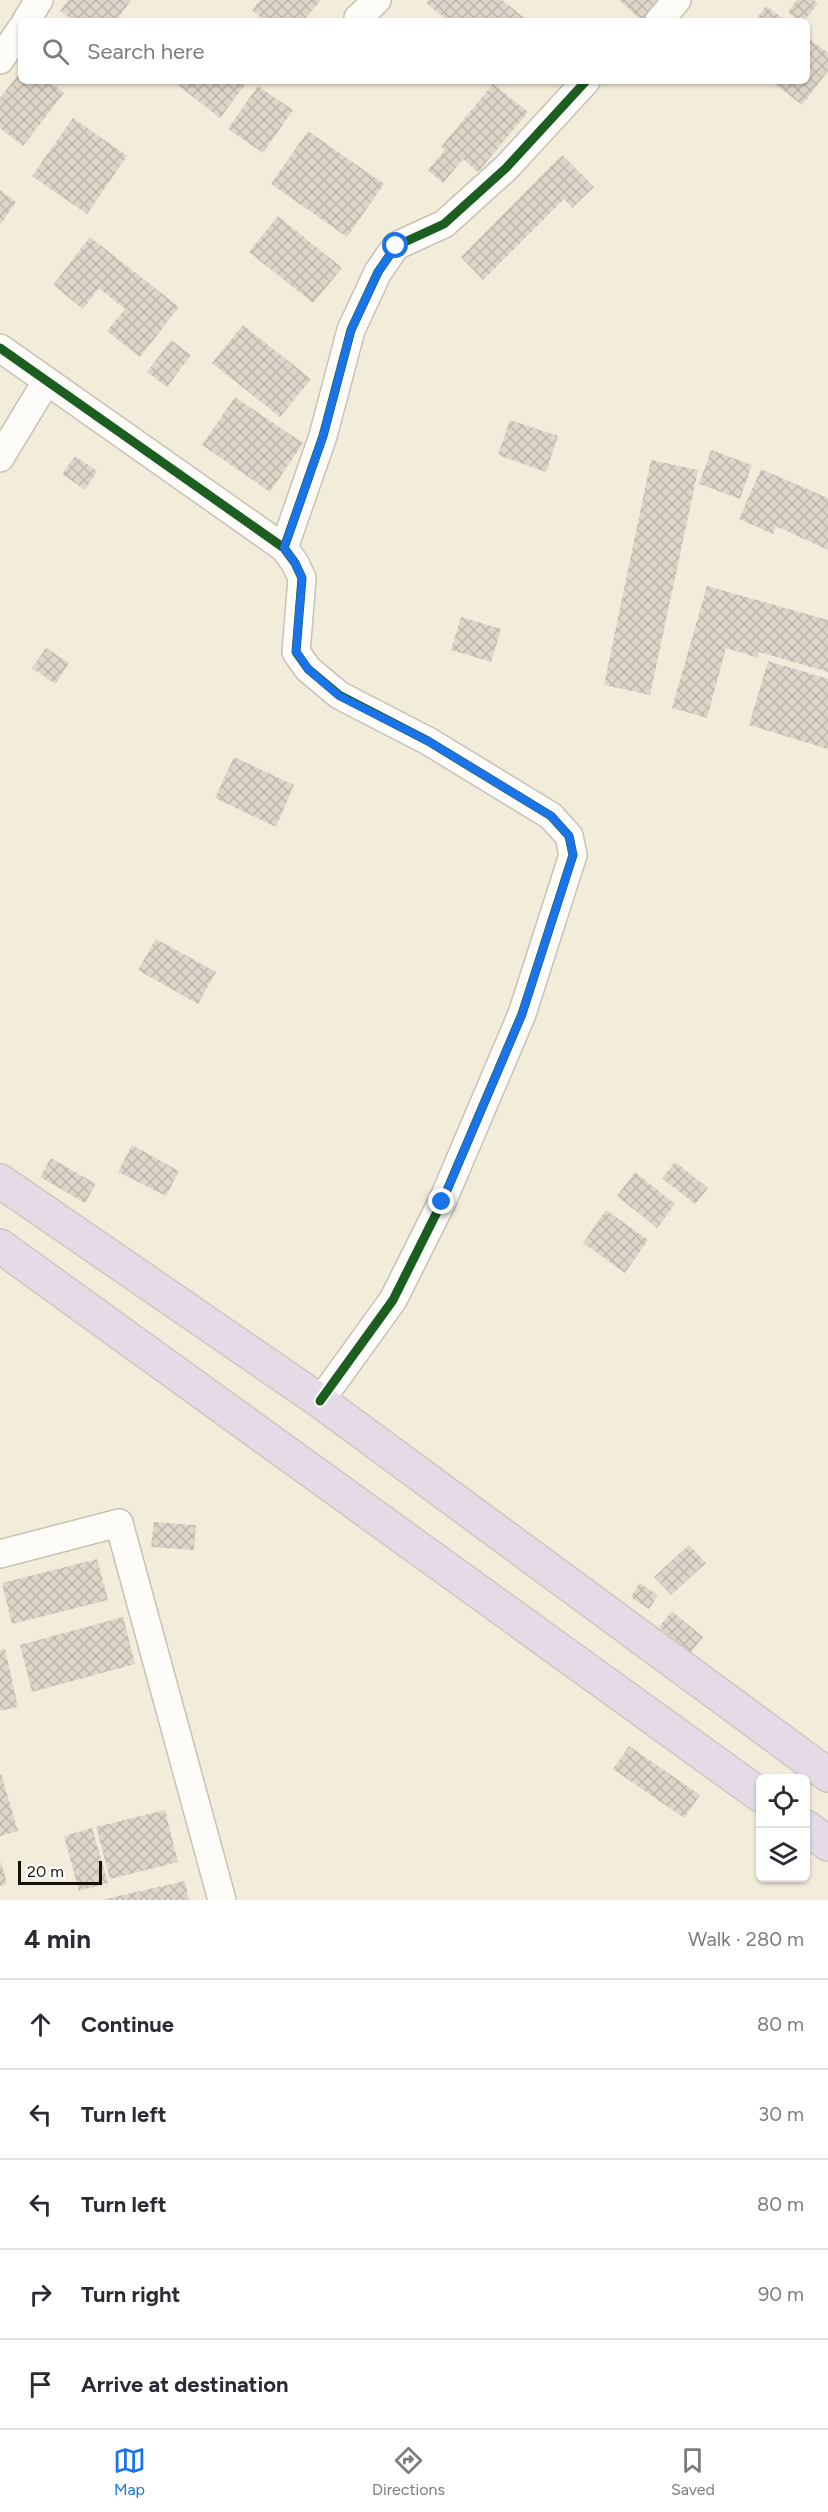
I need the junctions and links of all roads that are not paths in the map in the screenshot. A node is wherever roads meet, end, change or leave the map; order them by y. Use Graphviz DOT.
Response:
graph roads {
  1 [pos="39,0"];
  2 [pos="377,0"];
  3 [pos="677,0"];
  4 [pos="28,18"];
  5 [pos="358,18"];
  6 [pos="662,18"];
  7 [pos="18,33"];
  8 [pos="0,60"];
  9 [pos="583,84"];
  10 [pos="0,348"];
  11 [pos="46,382"];
  12 [pos="0,458"];
  13 [pos="284,548"];
  14 [pos="0,1181"];
  15 [pos="0,1246"];
  16 [pos="320,1401"];
  17 [pos="0,1554"];
  18 [pos="828,1775"];
  19 [pos="756,1792"];
  20 [pos="807,1828"];
  21 [pos="828,1844"];
  22 [pos="222,1900"];
  1 -- 4 [label="street"];
  2 -- 5 [label="street"];
  3 -- 6 [label="street"];
  7 -- 8 [label="street"];
  9 -- 13 [label="street"];
  10 -- 11 [label="street"];
  11 -- 12 [label="street"];
  11 -- 13 [label="street"];
  13 -- 16 [label="street"];
  14 -- 16 [label="highway"];
  15 -- 19 [label="highway"];
  16 -- 18 [label="highway"];
  17 -- 22 [label="street"];
  20 -- 21 [label="highway"];
}
